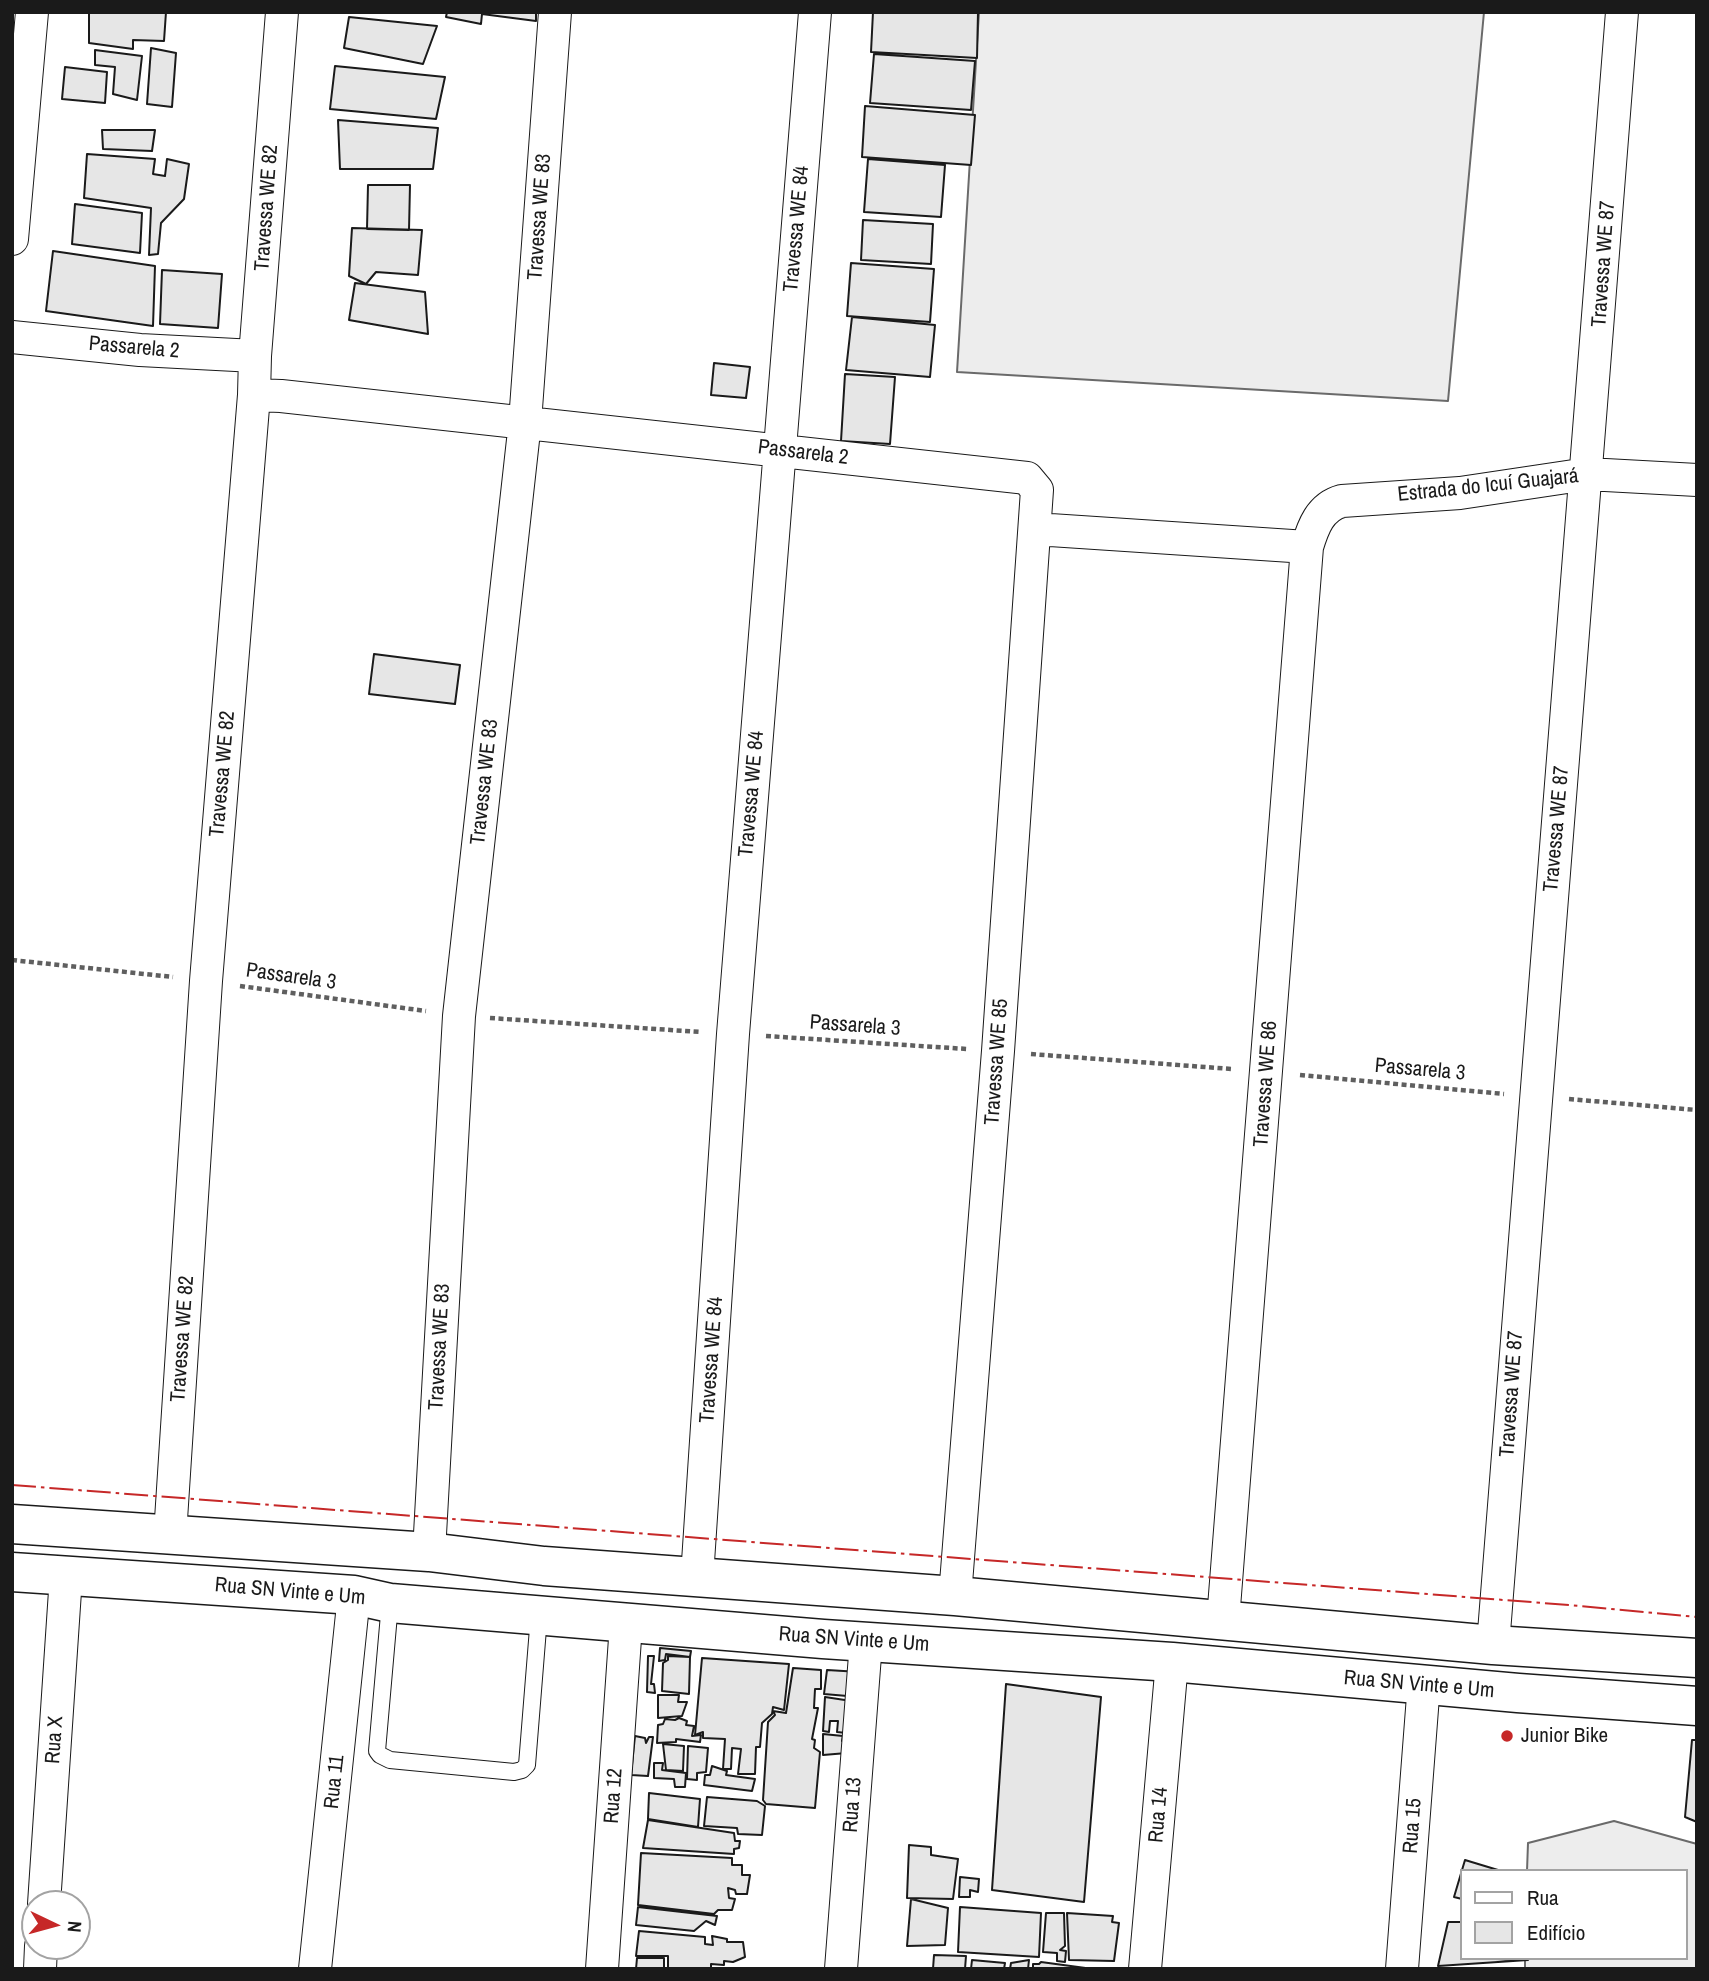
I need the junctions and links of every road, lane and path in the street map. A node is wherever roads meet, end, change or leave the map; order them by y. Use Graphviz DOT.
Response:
graph roads {
  1 [pos="32,12"];
  2 [pos="282,12"];
  3 [pos="555,12"];
  4 [pos="815,12"];
  5 [pos="1622,12"];
  6 [pos="12,239"];
  7 [pos="12,337"];
  8 [pos="255,356"];
  9 [pos="254,396"];
  10 [pos="524,422"];
  11 [pos="778,449"];
  12 [pos="1587,474"];
  13 [pos="1697,480"];
  14 [pos="1035,529"];
  15 [pos="1307,547"];
  16 [pos="12,960"];
  17 [pos="206,981"];
  18 [pos="459,1016"];
  19 [pos="733,1034"];
  20 [pos="998,1052"];
  21 [pos="1268,1072"];
  22 [pos="1535,1097"];
  23 [pos="1697,1110"];
  24 [pos="12,1524"];
  25 [pos="170,1535"];
  26 [pos="429,1552"];
  27 [pos="12,1572"];
  28 [pos="66,1576"];
  29 [pos="697,1577"];
  30 [pos="826,1586"];
  31 [pos="955,1596"];
  32 [pos="372,1599"];
  33 [pos="539,1615"];
  34 [pos="1223,1620"];
  35 [pos="626,1624"];
  36 [pos="1334,1631"];
  37 [pos="823,1639"];
  38 [pos="866,1642"];
  39 [pos="1493,1645"];
  40 [pos="1697,1658"];
  41 [pos="1172,1662"];
  42 [pos="1331,1677"];
  43 [pos="1424,1683"];
  44 [pos="1697,1706"];
  45 [pos="45,1890"];
  46 [pos="315,1969"];
  47 [pos="602,1969"];
  48 [pos="841,1969"];
  49 [pos="1145,1969"];
  50 [pos="1402,1969"];
  1 -- 6 [label="street"];
  2 -- 8 [label="street, Travessa WE 82"];
  3 -- 10 [label="street, Travessa WE 83"];
  4 -- 11 [label="street, Travessa WE 84"];
  5 -- 12 [label="street, Travessa WE 87"];
  7 -- 8 [label="street, Passarela 2"];
  8 -- 9 [label="street, Travessa WE 82"];
  9 -- 10 [label="street, Passarela 2"];
  9 -- 17 [label="street, Travessa WE 82"];
  10 -- 11 [label="street, Passarela 2"];
  10 -- 18 [label="street, Travessa WE 83"];
  11 -- 14 [label="street, Passarela 2"];
  11 -- 19 [label="street, Travessa WE 84"];
  12 -- 13 [label="street, Estrada do Icuí Guajará"];
  12 -- 15 [label="street, Estrada do Icuí Guajará"];
  12 -- 22 [label="street, Travessa WE 87"];
  14 -- 15 [label="street"];
  14 -- 20 [label="street, Travessa WE 85"];
  15 -- 21 [label="street, Travessa WE 86"];
  16 -- 17 [label="path, Passarela 3"];
  17 -- 18 [label="path, Passarela 3"];
  17 -- 25 [label="street, Travessa WE 82"];
  18 -- 19 [label="path, Passarela 3"];
  18 -- 26 [label="street, Travessa WE 83"];
  19 -- 20 [label="path, Passarela 3"];
  19 -- 29 [label="street, Travessa WE 84"];
  20 -- 21 [label="path, Passarela 3"];
  20 -- 31 [label="street, Travessa WE 85"];
  21 -- 22 [label="path, Passarela 3"];
  21 -- 34 [label="street, Travessa WE 86"];
  22 -- 23 [label="path, Passarela 3"];
  22 -- 39 [label="street, Travessa WE 87"];
  24 -- 25 [label="main road"];
  25 -- 26 [label="main road"];
  26 -- 29 [label="main road"];
  27 -- 28 [label="main road, Rua SN Vinte e Um"];
  28 -- 32 [label="main road, Rua SN Vinte e Um"];
  28 -- 45 [label="street, Rua X"];
  29 -- 30 [label="main road"];
  30 -- 31 [label="main road"];
  30 -- 37 [label="main road"];
  31 -- 34 [label="main road"];
  32 -- 33 [label="main road, Rua SN Vinte e Um"];
  32 -- 33 [label="lane"];
  32 -- 46 [label="street, Rua 11"];
  33 -- 35 [label="main road, Rua SN Vinte e Um"];
  34 -- 36 [label="main road"];
  35 -- 37 [label="main road, Rua SN Vinte e Um"];
  35 -- 47 [label="street, Rua 12"];
  36 -- 39 [label="main road"];
  36 -- 42 [label="main road"];
  37 -- 38 [label="main road, Rua SN Vinte e Um"];
  38 -- 41 [label="main road, Rua SN Vinte e Um"];
  38 -- 48 [label="street, Rua 13"];
  39 -- 40 [label="main road"];
  41 -- 42 [label="main road, Rua SN Vinte e Um"];
  41 -- 49 [label="street, Rua 14"];
  42 -- 43 [label="main road, Rua SN Vinte e Um"];
  43 -- 44 [label="main road, Rua SN Vinte e Um"];
  43 -- 50 [label="street, Rua 15"];
}
